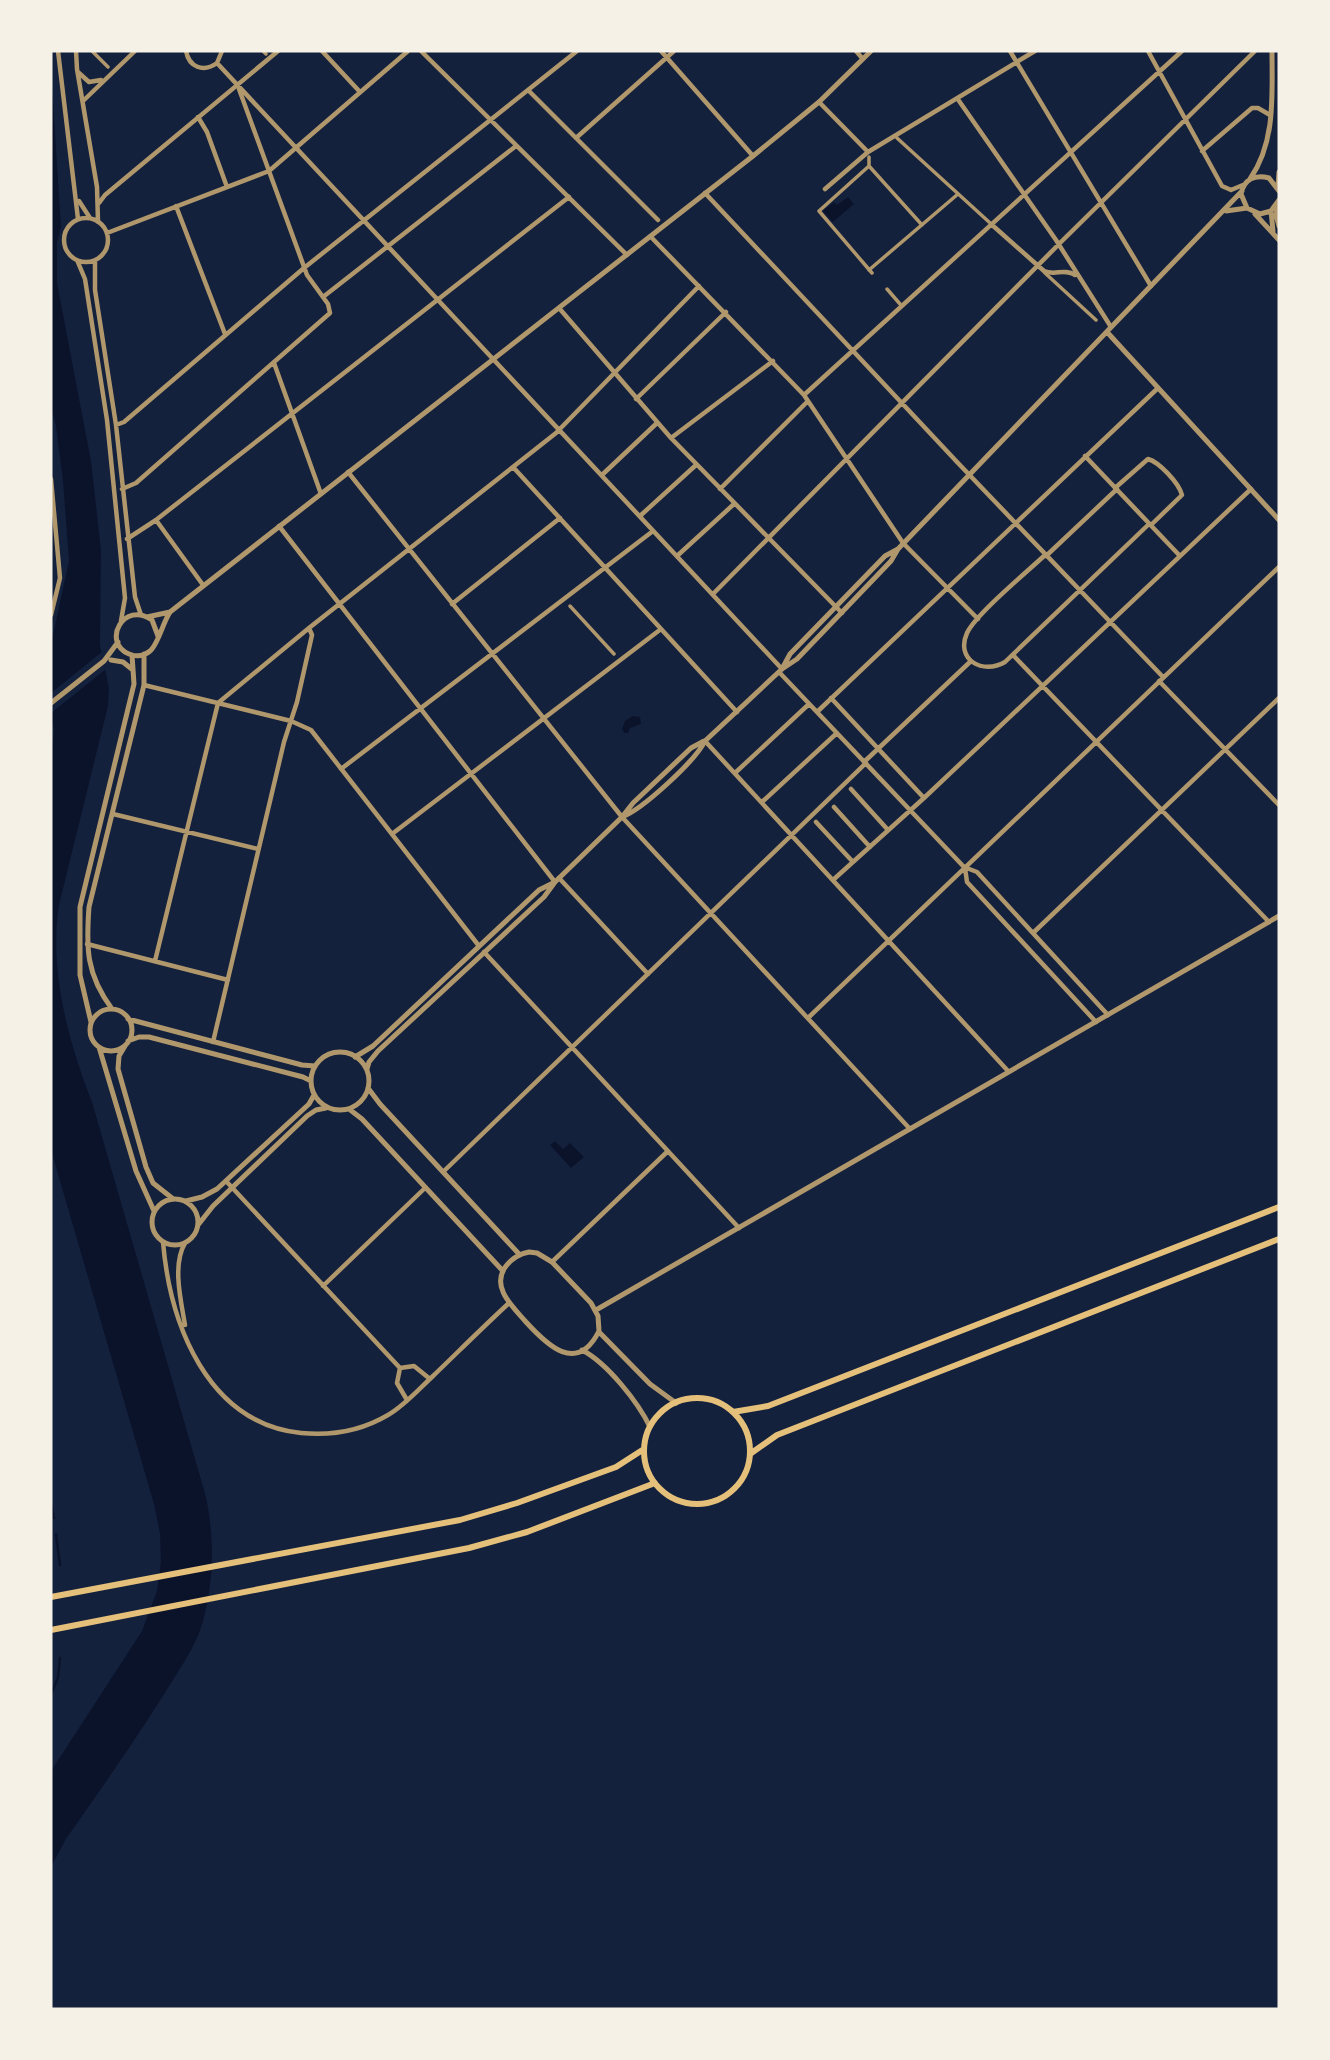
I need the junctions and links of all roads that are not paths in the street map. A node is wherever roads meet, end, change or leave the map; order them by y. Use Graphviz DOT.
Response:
graph roads {
  1 [pos="58,51"];
  2 [pos="76,51"];
  3 [pos="92,51"];
  4 [pos="135,51"];
  5 [pos="186,51"];
  6 [pos="222,51"];
  7 [pos="278,51"];
  8 [pos="322,51"];
  9 [pos="408,51"];
  10 [pos="421,51"];
  11 [pos="577,51"];
  12 [pos="661,51"];
  13 [pos="674,51"];
  14 [pos="856,51"];
  15 [pos="871,51"];
  16 [pos="1010,51"];
  17 [pos="1035,51"];
  18 [pos="1148,51"];
  19 [pos="1182,51"];
  20 [pos="1255,51"];
  21 [pos="1272,51"];
  22 [pos="667,57"];
  23 [pos="863,58"];
  24 [pos="1016,62"];
  25 [pos="217,63"];
  26 [pos="108,67"];
  27 [pos="77,69"];
  28 [pos="1159,72"];
  29 [pos="105,79"];
  30 [pos="237,85"];
  31 [pos="528,90"];
  32 [pos="360,92"];
  33 [pos="957,98"];
  34 [pos="83,102"];
  35 [pos="818,102"];
  36 [pos="1270,115"];
  37 [pos="198,117"];
  38 [pos="1184,119"];
  39 [pos="491,120"];
  40 [pos="896,137"];
  41 [pos="576,138"];
  42 [pos="516,146"];
  43 [pos="297,148"];
  44 [pos="1202,151"];
  45 [pos="1070,152"];
  46 [pos="869,155"];
  47 [pos="753,156"];
  48 [pos="869,166"];
  49 [pos="269,171"];
  50 [pos="1279,172"];
  51 [pos="1250,179"];
  52 [pos="97,187"];
  53 [pos="227,187"];
  54 [pos="1243,188"];
  55 [pos="113,189"];
  56 [pos="825,189"];
  57 [pos="1279,189"];
  58 [pos="705,193"];
  59 [pos="958,194"];
  60 [pos="1024,194"];
  61 [pos="77,197"];
  62 [pos="569,197"];
  63 [pos="1101,202"];
  64 [pos="1279,202"];
  65 [pos="99,203"];
  66 [pos="176,206"];
  67 [pos="1247,208"];
  68 [pos="1271,211"];
  69 [pos="1223,212"];
  70 [pos="1254,213"];
  71 [pos="90,218"];
  72 [pos="78,219"];
  73 [pos="658,220"];
  74 [pos="98,222"];
  75 [pos="364,222"];
  76 [pos="990,223"];
  77 [pos="922,225"];
  78 [pos="1279,226"];
  79 [pos="107,233"];
  80 [pos="1274,234"];
  81 [pos="651,237"];
  82 [pos="1279,240"];
  83 [pos="1059,244"];
  84 [pos="387,247"];
  85 [pos="627,256"];
  86 [pos="77,260"];
  87 [pos="95,260"];
  88 [pos="1037,266"];
  89 [pos="304,268"];
  90 [pos="1045,273"];
  91 [pos="1077,277"];
  92 [pos="699,286"];
  93 [pos="1151,286"];
  94 [pos="887,289"];
  95 [pos="323,298"];
  96 [pos="436,300"];
  97 [pos="900,304"];
  98 [pos="559,308"];
  99 [pos="726,312"];
  100 [pos="1096,320"];
  101 [pos="1109,330"];
  102 [pos="225,334"];
  103 [pos="852,352"];
  104 [pos="493,359"];
  105 [pos="773,361"];
  106 [pos="274,363"];
  107 [pos="614,374"];
  108 [pos="1158,388"];
  109 [pos="804,396"];
  110 [pos="636,399"];
  111 [pos="808,401"];
  112 [pos="901,403"];
  113 [pos="293,413"];
  114 [pos="657,423"];
  115 [pos="116,425"];
  116 [pos="560,429"];
  117 [pos="671,438"];
  118 [pos="1085,456"];
  119 [pos="845,458"];
  120 [pos="696,465"];
  121 [pos="513,467"];
  122 [pos="348,472"];
  123 [pos="603,474"];
  124 [pos="970,476"];
  125 [pos="51,479"];
  126 [pos="51,488"];
  127 [pos="122,489"];
  128 [pos="720,489"];
  129 [pos="1116,489"];
  130 [pos="1251,489"];
  131 [pos="321,494"];
  132 [pos="734,504"];
  133 [pos="640,516"];
  134 [pos="560,518"];
  135 [pos="156,520"];
  136 [pos="1279,520"];
  137 [pos="53,522"];
  138 [pos="1015,523"];
  139 [pos="1150,524"];
  140 [pos="279,526"];
  141 [pos="653,531"];
  142 [pos="127,539"];
  143 [pos="768,539"];
  144 [pos="903,543"];
  145 [pos="409,549"];
  146 [pos="898,549"];
  147 [pos="59,550"];
  148 [pos="51,554"];
  149 [pos="677,556"];
  150 [pos="1046,556"];
  151 [pos="1180,556"];
  152 [pos="1279,567"];
  153 [pos="605,568"];
  154 [pos="60,578"];
  155 [pos="51,582"];
  156 [pos="203,585"];
  157 [pos="947,588"];
  158 [pos="1079,591"];
  159 [pos="713,594"];
  160 [pos="339,604"];
  161 [pos="452,604"];
  162 [pos="570,606"];
  163 [pos="836,607"];
  164 [pos="170,612"];
  165 [pos="51,613"];
  166 [pos="842,613"];
  167 [pos="144,616"];
  168 [pos="978,619"];
  169 [pos="121,622"];
  170 [pos="1109,622"];
  171 [pos="309,628"];
  172 [pos="661,629"];
  173 [pos="158,636"];
  174 [pos="118,642"];
  175 [pos="130,654"];
  176 [pos="144,654"];
  177 [pos="492,654"];
  178 [pos="614,654"];
  179 [pos="1013,655"];
  180 [pos="111,660"];
  181 [pos="971,660"];
  182 [pos="104,661"];
  183 [pos="781,670"];
  184 [pos="135,671"];
  185 [pos="1161,679"];
  186 [pos="144,685"];
  187 [pos="1043,687"];
  188 [pos="831,698"];
  189 [pos="1279,698"];
  190 [pos="51,703"];
  191 [pos="218,704"];
  192 [pos="809,704"];
  193 [pos="420,709"];
  194 [pos="737,712"];
  195 [pos="817,712"];
  196 [pos="544,719"];
  197 [pos="291,720"];
  198 [pos="837,733"];
  199 [pos="705,741"];
  200 [pos="1096,741"];
  201 [pos="878,749"];
  202 [pos="1225,749"];
  203 [pos="865,762"];
  204 [pos="341,769"];
  205 [pos="735,773"];
  206 [pos="472,775"];
  207 [pos="851,789"];
  208 [pos="924,798"];
  209 [pos="762,802"];
  210 [pos="1279,805"];
  211 [pos="834,807"];
  212 [pos="1162,809"];
  213 [pos="911,811"];
  214 [pos="113,814"];
  215 [pos="622,817"];
  216 [pos="816,822"];
  217 [pos="888,830"];
  218 [pos="187,832"];
  219 [pos="392,834"];
  220 [pos="792,834"];
  221 [pos="870,846"];
  222 [pos="258,849"];
  223 [pos="853,862"];
  224 [pos="964,867"];
  225 [pos="557,880"];
  226 [pos="833,880"];
  227 [pos="711,914"];
  228 [pos="1279,916"];
  229 [pos="1269,922"];
  230 [pos="1033,933"];
  231 [pos="888,940"];
  232 [pos="87,944"];
  233 [pos="479,946"];
  234 [pos="484,952"];
  235 [pos="155,961"];
  236 [pos="648,974"];
  237 [pos="229,980"];
  238 [pos="112,1009"];
  239 [pos="1108,1015"];
  240 [pos="808,1018"];
  241 [pos="128,1019"];
  242 [pos="91,1022"];
  243 [pos="1096,1022"];
  244 [pos="214,1042"];
  245 [pos="127,1044"];
  246 [pos="99,1047"];
  247 [pos="572,1048"];
  248 [pos="355,1056"];
  249 [pos="315,1066"];
  250 [pos="367,1069"];
  251 [pos="1009,1071"];
  252 [pos="311,1081"];
  253 [pos="369,1088"];
  254 [pos="314,1095"];
  255 [pos="327,1107"];
  256 [pos="349,1109"];
  257 [pos="910,1129"];
  258 [pos="668,1151"];
  259 [pos="443,1172"];
  260 [pos="226,1181"];
  261 [pos="232,1187"];
  262 [pos="425,1188"];
  263 [pos="172,1198"];
  264 [pos="186,1201"];
  265 [pos="1279,1207"];
  266 [pos="154,1211"];
  267 [pos="198,1225"];
  268 [pos="739,1228"];
  269 [pos="1279,1239"];
  270 [pos="163,1242"];
  271 [pos="185,1243"];
  272 [pos="519,1254"];
  273 [pos="552,1262"];
  274 [pos="502,1270"];
  275 [pos="323,1286"];
  276 [pos="509,1303"];
  277 [pos="596,1310"];
  278 [pos="599,1331"];
  279 [pos="186,1336"];
  280 [pos="582,1350"];
  281 [pos="400,1368"];
  282 [pos="430,1379"];
  283 [pos="407,1400"];
  284 [pos="676,1403"];
  285 [pos="733,1412"];
  286 [pos="650,1427"];
  287 [pos="644,1449"];
  288 [pos="750,1454"];
  289 [pos="655,1483"];
  290 [pos="51,1597"];
  291 [pos="51,1630"];
  1 -- 61 [label="street"];
  2 -- 27 [label="street"];
  3 -- 26 [label="street"];
  4 -- 29 [label="street"];
  5 -- 25 [label="street"];
  6 -- 25 [label="street"];
  7 -- 30 [label="street"];
  8 -- 32 [label="street"];
  9 -- 32 [label="street"];
  10 -- 39 [label="street"];
  11 -- 31 [label="street"];
  12 -- 22 [label="street"];
  13 -- 22 [label="street"];
  14 -- 23 [label="street"];
  15 -- 23 [label="street"];
  16 -- 24 [label="street"];
  17 -- 24 [label="street"];
  18 -- 28 [label="street"];
  19 -- 28 [label="street"];
  20 -- 38 [label="street"];
  21 -- 36 [label="street"];
  22 -- 41 [label="street"];
  22 -- 47 [label="street"];
  23 -- 35 [label="street"];
  24 -- 33 [label="street"];
  24 -- 45 [label="street"];
  25 -- 30 [label="street"];
  27 -- 29 [label="street"];
  27 -- 34 [label="street"];
  28 -- 38 [label="street"];
  28 -- 45 [label="street"];
  29 -- 34 [label="street"];
  30 -- 37 [label="street"];
  30 -- 43 [label="street"];
  30 -- 49 [label="street"];
  31 -- 39 [label="street"];
  31 -- 41 [label="street"];
  32 -- 43 [label="street"];
  33 -- 40 [label="street"];
  33 -- 60 [label="street"];
  34 -- 52 [label="street"];
  35 -- 46 [label="street"];
  35 -- 47 [label="street"];
  36 -- 44 [label="street"];
  36 -- 51 [label="street"];
  37 -- 53 [label="street"];
  37 -- 55 [label="street"];
  38 -- 44 [label="street"];
  38 -- 63 [label="street"];
  39 -- 42 [label="street"];
  39 -- 75 [label="street"];
  40 -- 46 [label="street"];
  40 -- 59 [label="street"];
  41 -- 73 [label="street"];
  42 -- 62 [label="street"];
  42 -- 84 [label="street"];
  43 -- 49 [label="street"];
  43 -- 75 [label="street"];
  44 -- 54 [label="street"];
  45 -- 60 [label="street"];
  45 -- 63 [label="street"];
  46 -- 48 [label="street"];
  46 -- 56 [label="street"];
  47 -- 58 [label="street"];
  48 -- 77 [label="street"];
  48 -- 77 [label="street"];
  49 -- 53 [label="street"];
  49 -- 89 [label="street"];
  50 -- 57 [label="street"];
  51 -- 54 [label="street"];
  51 -- 57 [label="street"];
  52 -- 55 [label="street"];
  52 -- 65 [label="street"];
  53 -- 66 [label="street"];
  54 -- 67 [label="street"];
  54 -- 69 [label="street"];
  55 -- 65 [label="street"];
  58 -- 81 [label="street"];
  58 -- 103 [label="street"];
  59 -- 76 [label="street"];
  59 -- 77 [label="street"];
  60 -- 76 [label="street"];
  60 -- 83 [label="street"];
  61 -- 71 [label="street"];
  61 -- 72 [label="street"];
  62 -- 85 [label="street"];
  62 -- 96 [label="street"];
  63 -- 83 [label="street"];
  63 -- 93 [label="street"];
  64 -- 68 [label="street"];
  64 -- 78 [label="street"];
  65 -- 74 [label="street"];
  66 -- 79 [label="street"];
  66 -- 102 [label="street"];
  67 -- 69 [label="street"];
  67 -- 70 [label="street"];
  68 -- 70 [label="street"];
  68 -- 80 [label="street"];
  69 -- 93 [label="street"];
  70 -- 80 [label="street"];
  71 -- 72 [label="street"];
  71 -- 74 [label="street"];
  72 -- 86 [label="street"];
  74 -- 79 [label="street"];
  75 -- 84 [label="street"];
  75 -- 89 [label="street"];
  76 -- 88 [label="street"];
  76 -- 103 [label="street"];
  79 -- 87 [label="street"];
  80 -- 82 [label="street"];
  81 -- 85 [label="street"];
  81 -- 92 [label="street"];
  83 -- 88 [label="street"];
  83 -- 91 [label="street"];
  84 -- 95 [label="street"];
  84 -- 96 [label="street"];
  85 -- 98 [label="street"];
  86 -- 87 [label="street"];
  86 -- 169 [label="street"];
  87 -- 115 [label="street"];
  88 -- 91 [label="street"];
  88 -- 112 [label="street"];
  89 -- 95 [label="street"];
  89 -- 102 [label="street"];
  90 -- 100 [label="street"];
  91 -- 101 [label="street"];
  92 -- 99 [label="street"];
  92 -- 107 [label="street"];
  93 -- 101 [label="street"];
  94 -- 97 [label="street"];
  95 -- 106 [label="street"];
  96 -- 104 [label="street"];
  96 -- 113 [label="street"];
  98 -- 104 [label="street"];
  98 -- 107 [label="street"];
  99 -- 105 [label="street"];
  99 -- 110 [label="street"];
  101 -- 108 [label="street"];
  101 -- 124 [label="street"];
  102 -- 115 [label="street"];
  103 -- 109 [label="street"];
  103 -- 112 [label="street"];
  104 -- 116 [label="street"];
  104 -- 122 [label="street"];
  105 -- 109 [label="street"];
  105 -- 117 [label="street"];
  106 -- 113 [label="street"];
  106 -- 127 [label="street"];
  107 -- 110 [label="street"];
  107 -- 116 [label="street"];
  108 -- 118 [label="street"];
  108 -- 130 [label="street"];
  109 -- 111 [label="street"];
  110 -- 114 [label="street"];
  111 -- 119 [label="street"];
  111 -- 128 [label="street"];
  112 -- 119 [label="street"];
  112 -- 124 [label="street"];
  113 -- 131 [label="street"];
  113 -- 135 [label="street"];
  114 -- 117 [label="street"];
  114 -- 123 [label="street"];
  115 -- 127 [label="street"];
  116 -- 121 [label="street"];
  116 -- 123 [label="street"];
  117 -- 120 [label="street"];
  118 -- 129 [label="street"];
  118 -- 138 [label="street"];
  119 -- 143 [label="street"];
  119 -- 144 [label="street"];
  120 -- 128 [label="street"];
  120 -- 133 [label="street"];
  121 -- 134 [label="street"];
  121 -- 145 [label="street"];
  122 -- 131 [label="street"];
  122 -- 145 [label="street"];
  123 -- 133 [label="street"];
  124 -- 138 [label="street"];
  124 -- 144 [label="street"];
  125 -- 126 [label="street"];
  126 -- 137 [label="street"];
  127 -- 142 [label="street"];
  128 -- 132 [label="street"];
  129 -- 139 [label="street"];
  129 -- 139 [label="street"];
  129 -- 150 [label="street"];
  130 -- 136 [label="street"];
  130 -- 151 [label="street"];
  131 -- 140 [label="street"];
  132 -- 143 [label="street"];
  132 -- 149 [label="street"];
  133 -- 141 [label="street"];
  134 -- 153 [label="street"];
  134 -- 161 [label="street"];
  135 -- 142 [label="street"];
  135 -- 156 [label="street"];
  137 -- 147 [label="street"];
  138 -- 150 [label="street"];
  138 -- 157 [label="street"];
  139 -- 151 [label="street"];
  139 -- 158 [label="street"];
  140 -- 156 [label="street"];
  140 -- 160 [label="street"];
  141 -- 149 [label="street"];
  141 -- 153 [label="street"];
  142 -- 167 [label="street"];
  143 -- 159 [label="street"];
  143 -- 163 [label="street"];
  144 -- 146 [label="street"];
  144 -- 157 [label="street"];
  145 -- 160 [label="street"];
  145 -- 161 [label="street"];
  146 -- 163 [label="street"];
  146 -- 166 [label="street"];
  147 -- 148 [label="street"];
  147 -- 154 [label="street"];
  149 -- 159 [label="street"];
  150 -- 158 [label="street"];
  150 -- 168 [label="street"];
  151 -- 170 [label="street"];
  152 -- 185 [label="street"];
  153 -- 172 [label="street"];
  153 -- 177 [label="street"];
  154 -- 155 [label="street"];
  154 -- 165 [label="street"];
  156 -- 164 [label="street"];
  157 -- 168 [label="street"];
  157 -- 188 [label="street"];
  158 -- 170 [label="street"];
  158 -- 179 [label="street"];
  159 -- 183 [label="street"];
  160 -- 171 [label="street"];
  160 -- 193 [label="street"];
  161 -- 177 [label="street"];
  162 -- 178 [label="street"];
  163 -- 166 [label="street"];
  163 -- 183 [label="street"];
  164 -- 167 [label="street"];
  164 -- 173 [label="street"];
  166 -- 183 [label="street"];
  167 -- 169 [label="street"];
  167 -- 173 [label="street"];
  168 -- 181 [label="street"];
  169 -- 174 [label="street"];
  170 -- 185 [label="street"];
  170 -- 187 [label="street"];
  171 -- 191 [label="street"];
  171 -- 197 [label="street"];
  172 -- 194 [label="street"];
  172 -- 196 [label="street"];
  173 -- 176 [label="street"];
  174 -- 175 [label="street"];
  174 -- 182 [label="street"];
  175 -- 176 [label="street"];
  175 -- 180 [label="street"];
  175 -- 184 [label="street"];
  176 -- 186 [label="street"];
  177 -- 193 [label="street"];
  177 -- 196 [label="street"];
  179 -- 181 [label="street"];
  179 -- 187 [label="street"];
  180 -- 182 [label="street"];
  180 -- 184 [label="street"];
  181 -- 201 [label="street"];
  182 -- 190 [label="street"];
  183 -- 192 [label="street"];
  183 -- 194 [label="street"];
  184 -- 242 [label="street"];
  185 -- 200 [label="street"];
  185 -- 202 [label="street"];
  186 -- 191 [label="street"];
  186 -- 214 [label="street"];
  187 -- 200 [label="street"];
  187 -- 208 [label="street"];
  188 -- 195 [label="street"];
  188 -- 201 [label="street"];
  189 -- 202 [label="street"];
  191 -- 197 [label="street"];
  191 -- 218 [label="street"];
  192 -- 195 [label="street"];
  192 -- 205 [label="street"];
  193 -- 204 [label="street"];
  193 -- 206 [label="street"];
  194 -- 199 [label="street"];
  195 -- 198 [label="street"];
  196 -- 206 [label="street"];
  196 -- 215 [label="street"];
  197 -- 204 [label="street"];
  197 -- 222 [label="street"];
  198 -- 203 [label="street"];
  198 -- 209 [label="street"];
  199 -- 205 [label="street"];
  199 -- 215 [label="street"];
  200 -- 212 [label="street"];
  200 -- 224 [label="street"];
  201 -- 203 [label="street"];
  201 -- 208 [label="street"];
  202 -- 210 [label="street"];
  202 -- 212 [label="street"];
  203 -- 213 [label="street"];
  203 -- 220 [label="street"];
  204 -- 219 [label="street"];
  205 -- 209 [label="street"];
  206 -- 219 [label="street"];
  206 -- 225 [label="street"];
  207 -- 217 [label="street"];
  208 -- 213 [label="street"];
  209 -- 220 [label="street"];
  211 -- 221 [label="street"];
  212 -- 229 [label="street"];
  212 -- 230 [label="street"];
  213 -- 217 [label="street"];
  213 -- 224 [label="street"];
  214 -- 218 [label="street"];
  214 -- 232 [label="street"];
  215 -- 225 [label="street"];
  215 -- 227 [label="street"];
  216 -- 223 [label="street"];
  217 -- 221 [label="street"];
  218 -- 222 [label="street"];
  218 -- 235 [label="street"];
  219 -- 233 [label="street"];
  220 -- 226 [label="street"];
  220 -- 227 [label="street"];
  221 -- 223 [label="street"];
  222 -- 237 [label="street"];
  223 -- 226 [label="street"];
  224 -- 230 [label="street"];
  224 -- 231 [label="street"];
  224 -- 243 [label="street"];
  225 -- 233 [label="street"];
  225 -- 234 [label="street"];
  225 -- 236 [label="street"];
  226 -- 231 [label="street"];
  227 -- 236 [label="street"];
  227 -- 240 [label="street"];
  228 -- 229 [label="street"];
  229 -- 239 [label="street"];
  230 -- 239 [label="street"];
  231 -- 240 [label="street"];
  231 -- 251 [label="street"];
  232 -- 235 [label="street"];
  232 -- 238 [label="street"];
  233 -- 234 [label="street"];
  233 -- 248 [label="street"];
  234 -- 247 [label="street"];
  234 -- 250 [label="street"];
  235 -- 237 [label="street"];
  236 -- 247 [label="street"];
  237 -- 244 [label="street"];
  238 -- 241 [label="street"];
  238 -- 242 [label="street"];
  239 -- 243 [label="street"];
  240 -- 257 [label="street"];
  241 -- 244 [label="street"];
  241 -- 245 [label="street"];
  242 -- 246 [label="street"];
  243 -- 251 [label="street"];
  244 -- 249 [label="street"];
  245 -- 246 [label="street"];
  245 -- 252 [label="street"];
  245 -- 263 [label="street"];
  246 -- 266 [label="street"];
  247 -- 258 [label="street"];
  247 -- 259 [label="street"];
  248 -- 249 [label="street"];
  248 -- 250 [label="street"];
  249 -- 252 [label="street"];
  250 -- 253 [label="street"];
  251 -- 257 [label="street"];
  252 -- 254 [label="street"];
  253 -- 256 [label="street"];
  253 -- 259 [label="street"];
  254 -- 255 [label="street"];
  254 -- 260 [label="street"];
  255 -- 256 [label="street"];
  255 -- 261 [label="street"];
  256 -- 262 [label="street"];
  257 -- 268 [label="street"];
  258 -- 268 [label="street"];
  258 -- 273 [label="street"];
  259 -- 272 [label="street"];
  260 -- 261 [label="street"];
  260 -- 264 [label="street"];
  261 -- 267 [label="street"];
  261 -- 275 [label="street"];
  262 -- 274 [label="street"];
  262 -- 275 [label="street"];
  263 -- 264 [label="street"];
  263 -- 266 [label="street"];
  264 -- 267 [label="street"];
  265 -- 285 [label="main road"];
  266 -- 270 [label="street"];
  267 -- 271 [label="street"];
  268 -- 277 [label="street"];
  269 -- 288 [label="main road"];
  270 -- 271 [label="street"];
  270 -- 279 [label="street"];
  271 -- 279 [label="street"];
  272 -- 273 [label="street"];
  272 -- 274 [label="street"];
  273 -- 277 [label="street"];
  274 -- 276 [label="street"];
  275 -- 281 [label="street"];
  276 -- 280 [label="street"];
  276 -- 282 [label="street"];
  277 -- 278 [label="street"];
  278 -- 280 [label="street"];
  278 -- 284 [label="street"];
  279 -- 283 [label="street"];
  280 -- 286 [label="street"];
  281 -- 282 [label="street"];
  281 -- 283 [label="street"];
  282 -- 283 [label="street"];
  284 -- 285 [label="main road"];
  284 -- 286 [label="main road"];
  285 -- 288 [label="main road"];
  286 -- 287 [label="main road"];
  287 -- 289 [label="main road"];
  287 -- 290 [label="main road"];
  288 -- 289 [label="main road"];
  289 -- 291 [label="main road"];
}
